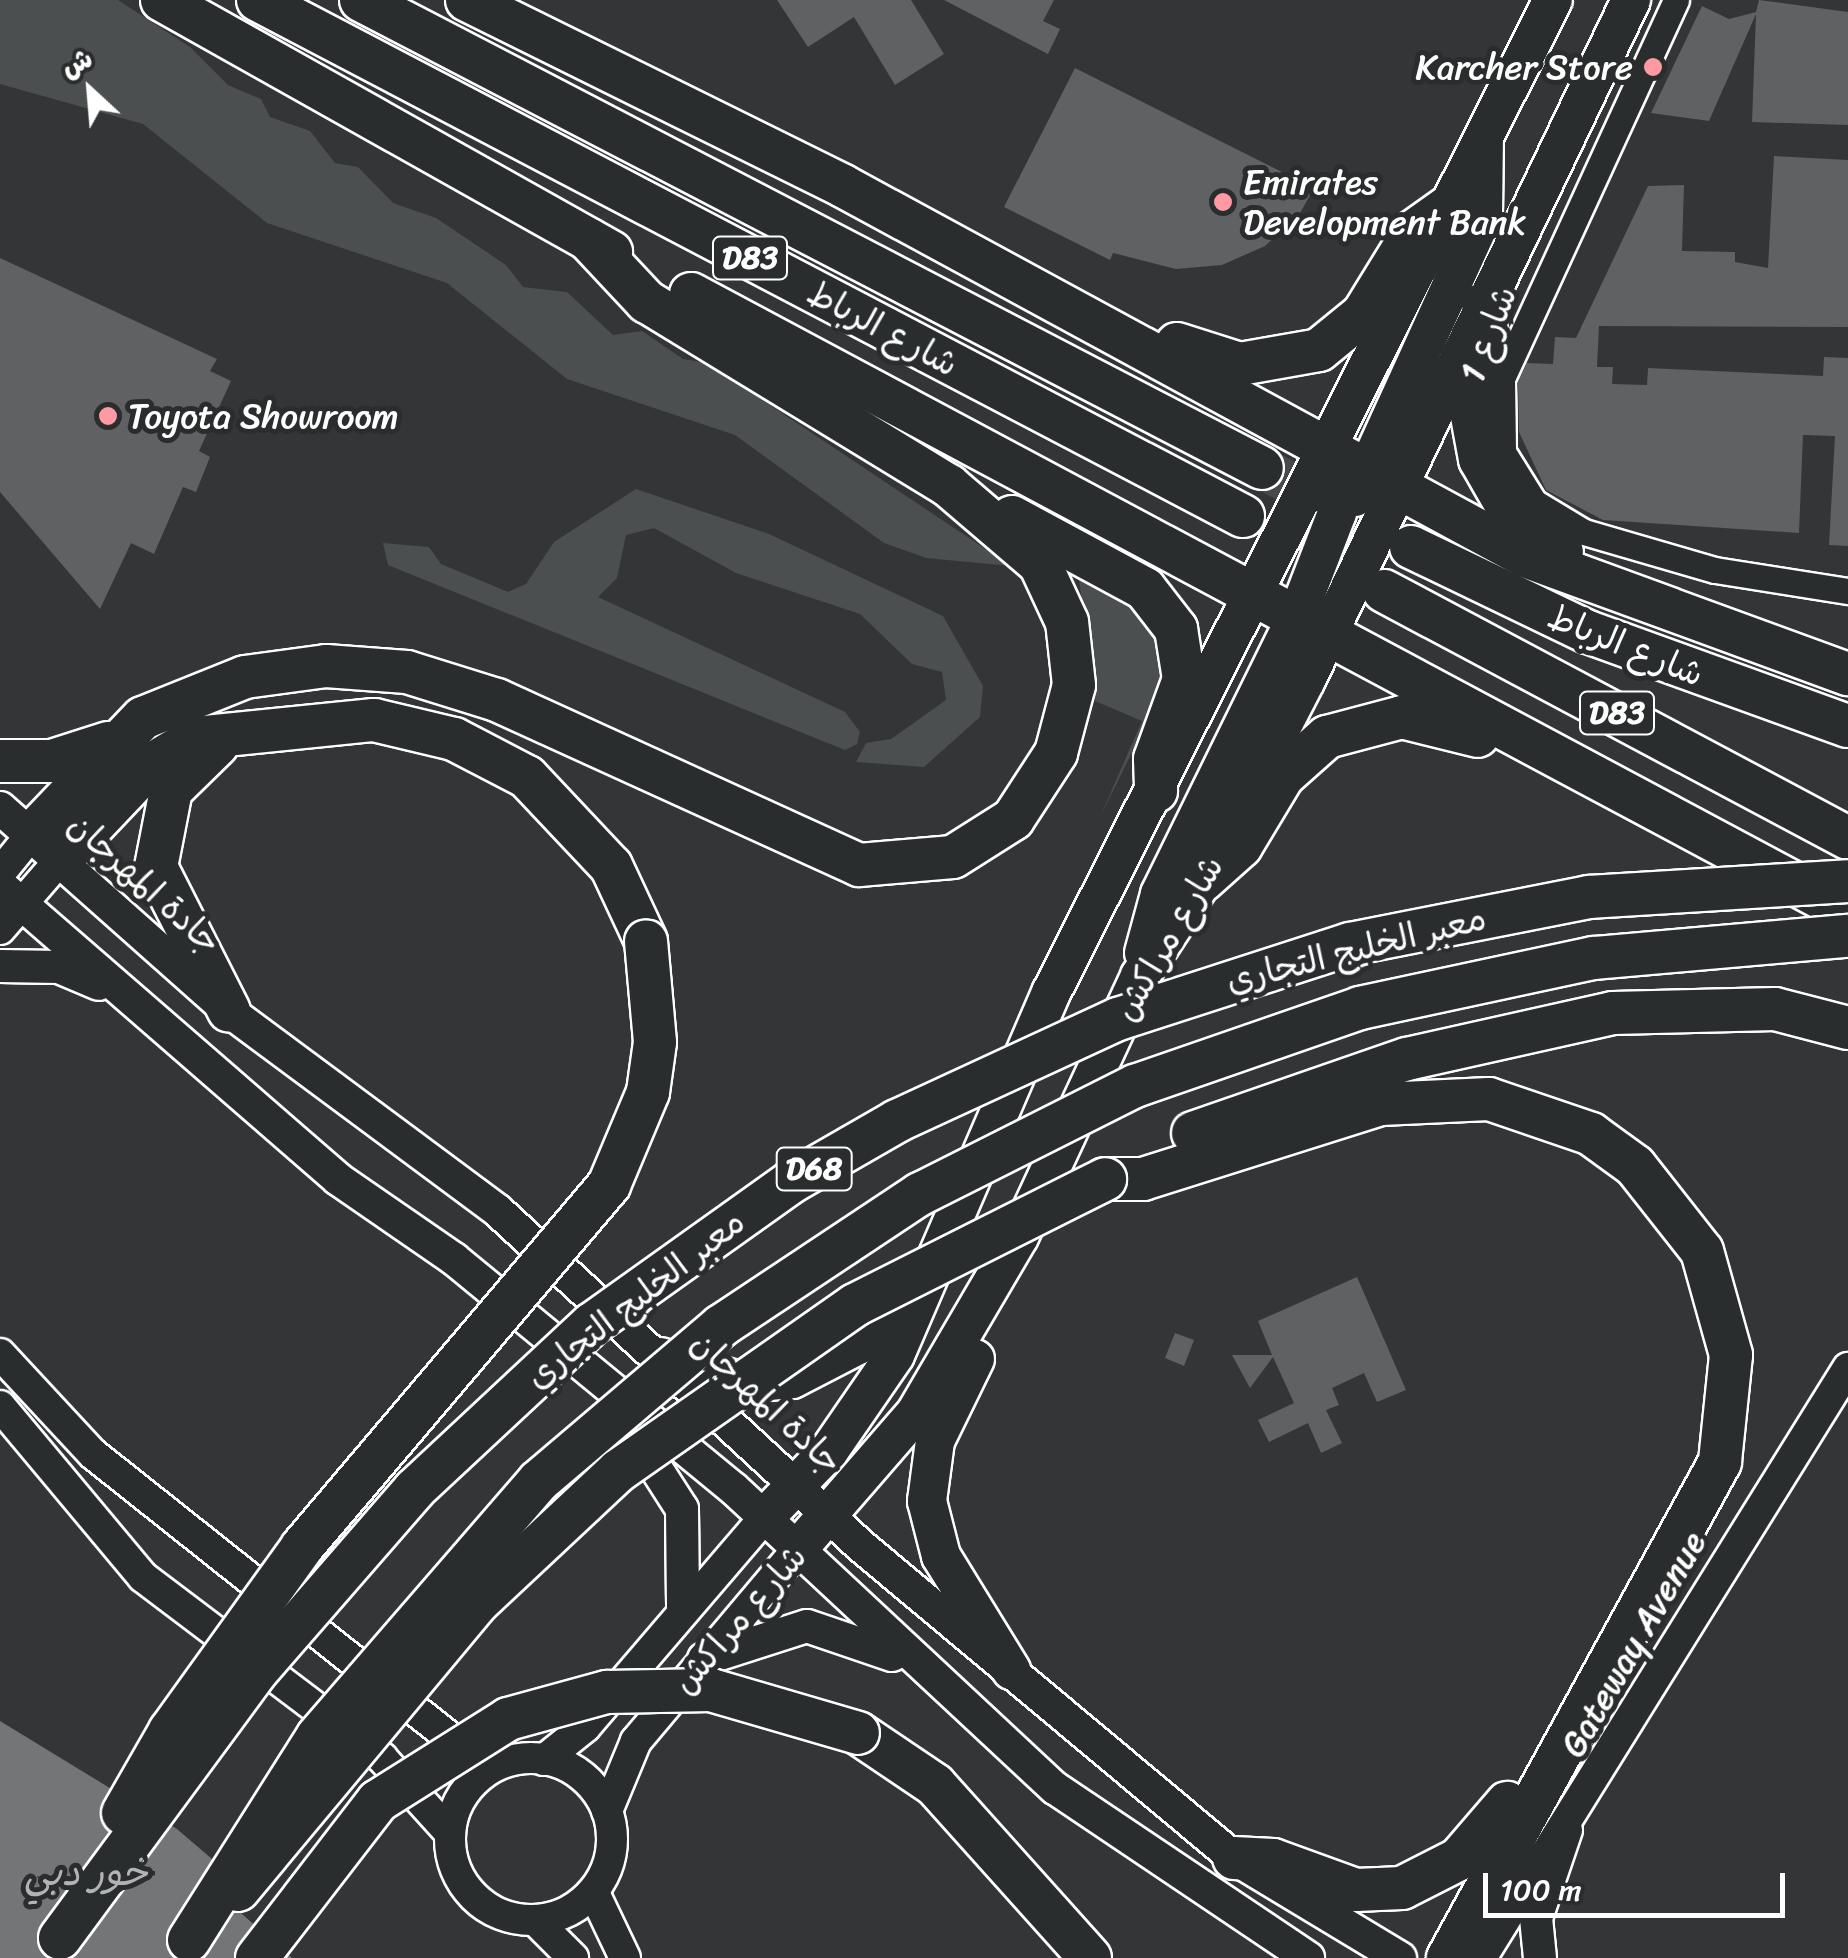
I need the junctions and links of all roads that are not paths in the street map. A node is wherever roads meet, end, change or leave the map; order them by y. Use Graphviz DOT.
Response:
graph roads {
  1 [pos="162,0"];
  2 [pos="258,0"];
  3 [pos="361,0"];
  4 [pos="467,0"];
  5 [pos="1553,0"];
  6 [pos="1631,0"];
  7 [pos="1676,0"];
  8 [pos="1484,139"];
  9 [pos="1452,204"];
  10 [pos="589,240"];
  11 [pos="1482,304"];
  12 [pos="1092,324"];
  13 [pos="1262,468"];
  14 [pos="1349,478"];
  15 [pos="948,486"];
  16 [pos="1242,516"];
  17 [pos="1411,548"];
  18 [pos="1384,590"];
  19 [pos="1848,591"];
  20 [pos="1260,592"];
  21 [pos="1685,620"];
  22 [pos="1314,622"];
  23 [pos="1848,674"];
  24 [pos="1848,726"];
  25 [pos="254,728"];
  26 [pos="113,741"];
  27 [pos="1554,754"];
  28 [pos="0,761"];
  29 [pos="1156,792"];
  30 [pos="30,835"];
  31 [pos="1848,838"];
  32 [pos="0,873"];
  33 [pos="1203,880"];
  34 [pos="1848,881"];
  35 [pos="11,894"];
  36 [pos="1848,912"];
  37 [pos="0,929"];
  38 [pos="1848,936"];
  39 [pos="0,966"];
  40 [pos="1140,976"];
  41 [pos="122,994"];
  42 [pos="229,1011"];
  43 [pos="1848,1028"];
  44 [pos="1105,1179"];
  45 [pos="944,1244"];
  46 [pos="992,1286"];
  47 [pos="0,1354"];
  48 [pos="660,1357"];
  49 [pos="1848,1368"];
  50 [pos="608,1381"];
  51 [pos="0,1406"];
  52 [pos="798,1484"];
  53 [pos="830,1515"];
  54 [pos="764,1518"];
  55 [pos="798,1550"];
  56 [pos="683,1608"];
  57 [pos="704,1659"];
  58 [pos="1011,1670"];
  59 [pos="931,1676"];
  60 [pos="1588,1702"];
  61 [pos="544,1760"];
  62 [pos="488,1768"];
  63 [pos="608,1811"];
  64 [pos="1566,1830"];
  65 [pos="450,1832"];
  66 [pos="1234,1858"];
  67 [pos="594,1893"];
  68 [pos="534,1920"];
  69 [pos="53,1948"];
  70 [pos="1282,1948"];
  71 [pos="183,1949"];
  72 [pos="257,1958"];
  73 [pos="573,1958"];
  74 [pos="625,1958"];
  75 [pos="1090,1958"];
  76 [pos="1308,1958"];
  77 [pos="1400,1958"];
  78 [pos="1448,1958"];
  79 [pos="1482,1958"];
  80 [pos="1540,1958"];
  1 -- 10 [label="highway"];
  2 -- 16 [label="highway, شارع الرباط / D83"];
  3 -- 13 [label="highway, شارع الرباط / D83"];
  4 -- 12 [label="highway"];
  5 -- 8 [label="main road, شارع مراكش"];
  6 -- 11 [label="main road, شارع مراكش"];
  7 -- 19 [label="street, شارع 1"];
  8 -- 9 [label="main road, شارع مراكش"];
  8 -- 14 [label="main road"];
  9 -- 12 [label="highway"];
  9 -- 14 [label="main road, شارع مراكش"];
  10 -- 15 [label="highway"];
  10 -- 20 [label="highway"];
  11 -- 14 [label="main road, شارع مراكش"];
  11 -- 21 [label="highway"];
  12 -- 14 [label="highway"];
  14 -- 20 [label="main road, شارع مراكش"];
  14 -- 21 [label="highway"];
  14 -- 22 [label="main road, شارع مراكش"];
  14 -- 22 [label="main road"];
  15 -- 26 [label="highway"];
  15 -- 29 [label="highway"];
  17 -- 24 [label="highway, شارع الرباط / D83"];
  18 -- 31 [label="highway, شارع الرباط / D83"];
  20 -- 22 [label="highway"];
  20 -- 29 [label="main road, شارع مراكش"];
  21 -- 23 [label="highway"];
  22 -- 27 [label="highway"];
  22 -- 33 [label="main road, شارع مراكش"];
  22 -- 40 [label="main road"];
  25 -- 30 [label="highway"];
  25 -- 42 [label="highway"];
  25 -- 69 [label="highway, bridge"];
  26 -- 28 [label="highway"];
  26 -- 30 [label="highway"];
  27 -- 33 [label="highway"];
  27 -- 36 [label="highway"];
  29 -- 45 [label="main road, شارع مراكش"];
  30 -- 32 [label="street"];
  30 -- 35 [label="street"];
  30 -- 42 [label="main road, جادة المهرجان"];
  33 -- 40 [label="main road, شارع مراكش"];
  34 -- 69 [label="highway, معبر الخليج التجاري / D68, bridge"];
  35 -- 37 [label="street"];
  35 -- 41 [label="main road"];
  38 -- 71 [label="highway, معبر الخليج التجاري / D68, bridge"];
  39 -- 41 [label="main road"];
  40 -- 46 [label="main road, شارع مراكش"];
  41 -- 50 [label="main road"];
  42 -- 48 [label="main road, جادة المهرجان"];
  43 -- 44 [label="highway"];
  44 -- 60 [label="highway"];
  44 -- 71 [label="highway, bridge"];
  45 -- 48 [label="main road"];
  45 -- 52 [label="main road, شارع مراكش"];
  46 -- 53 [label="main road, شارع مراكش"];
  46 -- 58 [label="main road"];
  47 -- 62 [label="street"];
  48 -- 52 [label="main road, جادة المهرجان"];
  49 -- 64 [label="street, Gateway Avenue"];
  50 -- 54 [label="main road"];
  50 -- 56 [label="main road"];
  51 -- 65 [label="street"];
  52 -- 53 [label="main road, جادة المهرجان"];
  52 -- 54 [label="main road, شارع مراكش"];
  53 -- 55 [label="main road, شارع مراكش"];
  53 -- 58 [label="main road, جادة المهرجان"];
  54 -- 55 [label="main road"];
  54 -- 56 [label="street, شارع مراكش"];
  55 -- 57 [label="street, شارع مراكش"];
  55 -- 59 [label="main road"];
  56 -- 61 [label="street, شارع مراكش"];
  57 -- 59 [label="main road"];
  57 -- 63 [label="street, شارع مراكش"];
  58 -- 66 [label="main road, جادة المهرجان"];
  59 -- 70 [label="main road"];
  60 -- 66 [label="highway"];
  60 -- 78 [label="highway"];
  61 -- 62 [label="street"];
  61 -- 63 [label="street"];
  62 -- 65 [label="street"];
  63 -- 67 [label="street"];
  64 -- 79 [label="street, Gateway Avenue"];
  64 -- 80 [label="main road"];
  65 -- 68 [label="street"];
  66 -- 77 [label="main road, جادة المهرجان"];
  67 -- 68 [label="street"];
  67 -- 74 [label="street"];
  68 -- 73 [label="street"];
  70 -- 76 [label="main road"];
  72 -- 75 [label="highway, bridge"];
}
